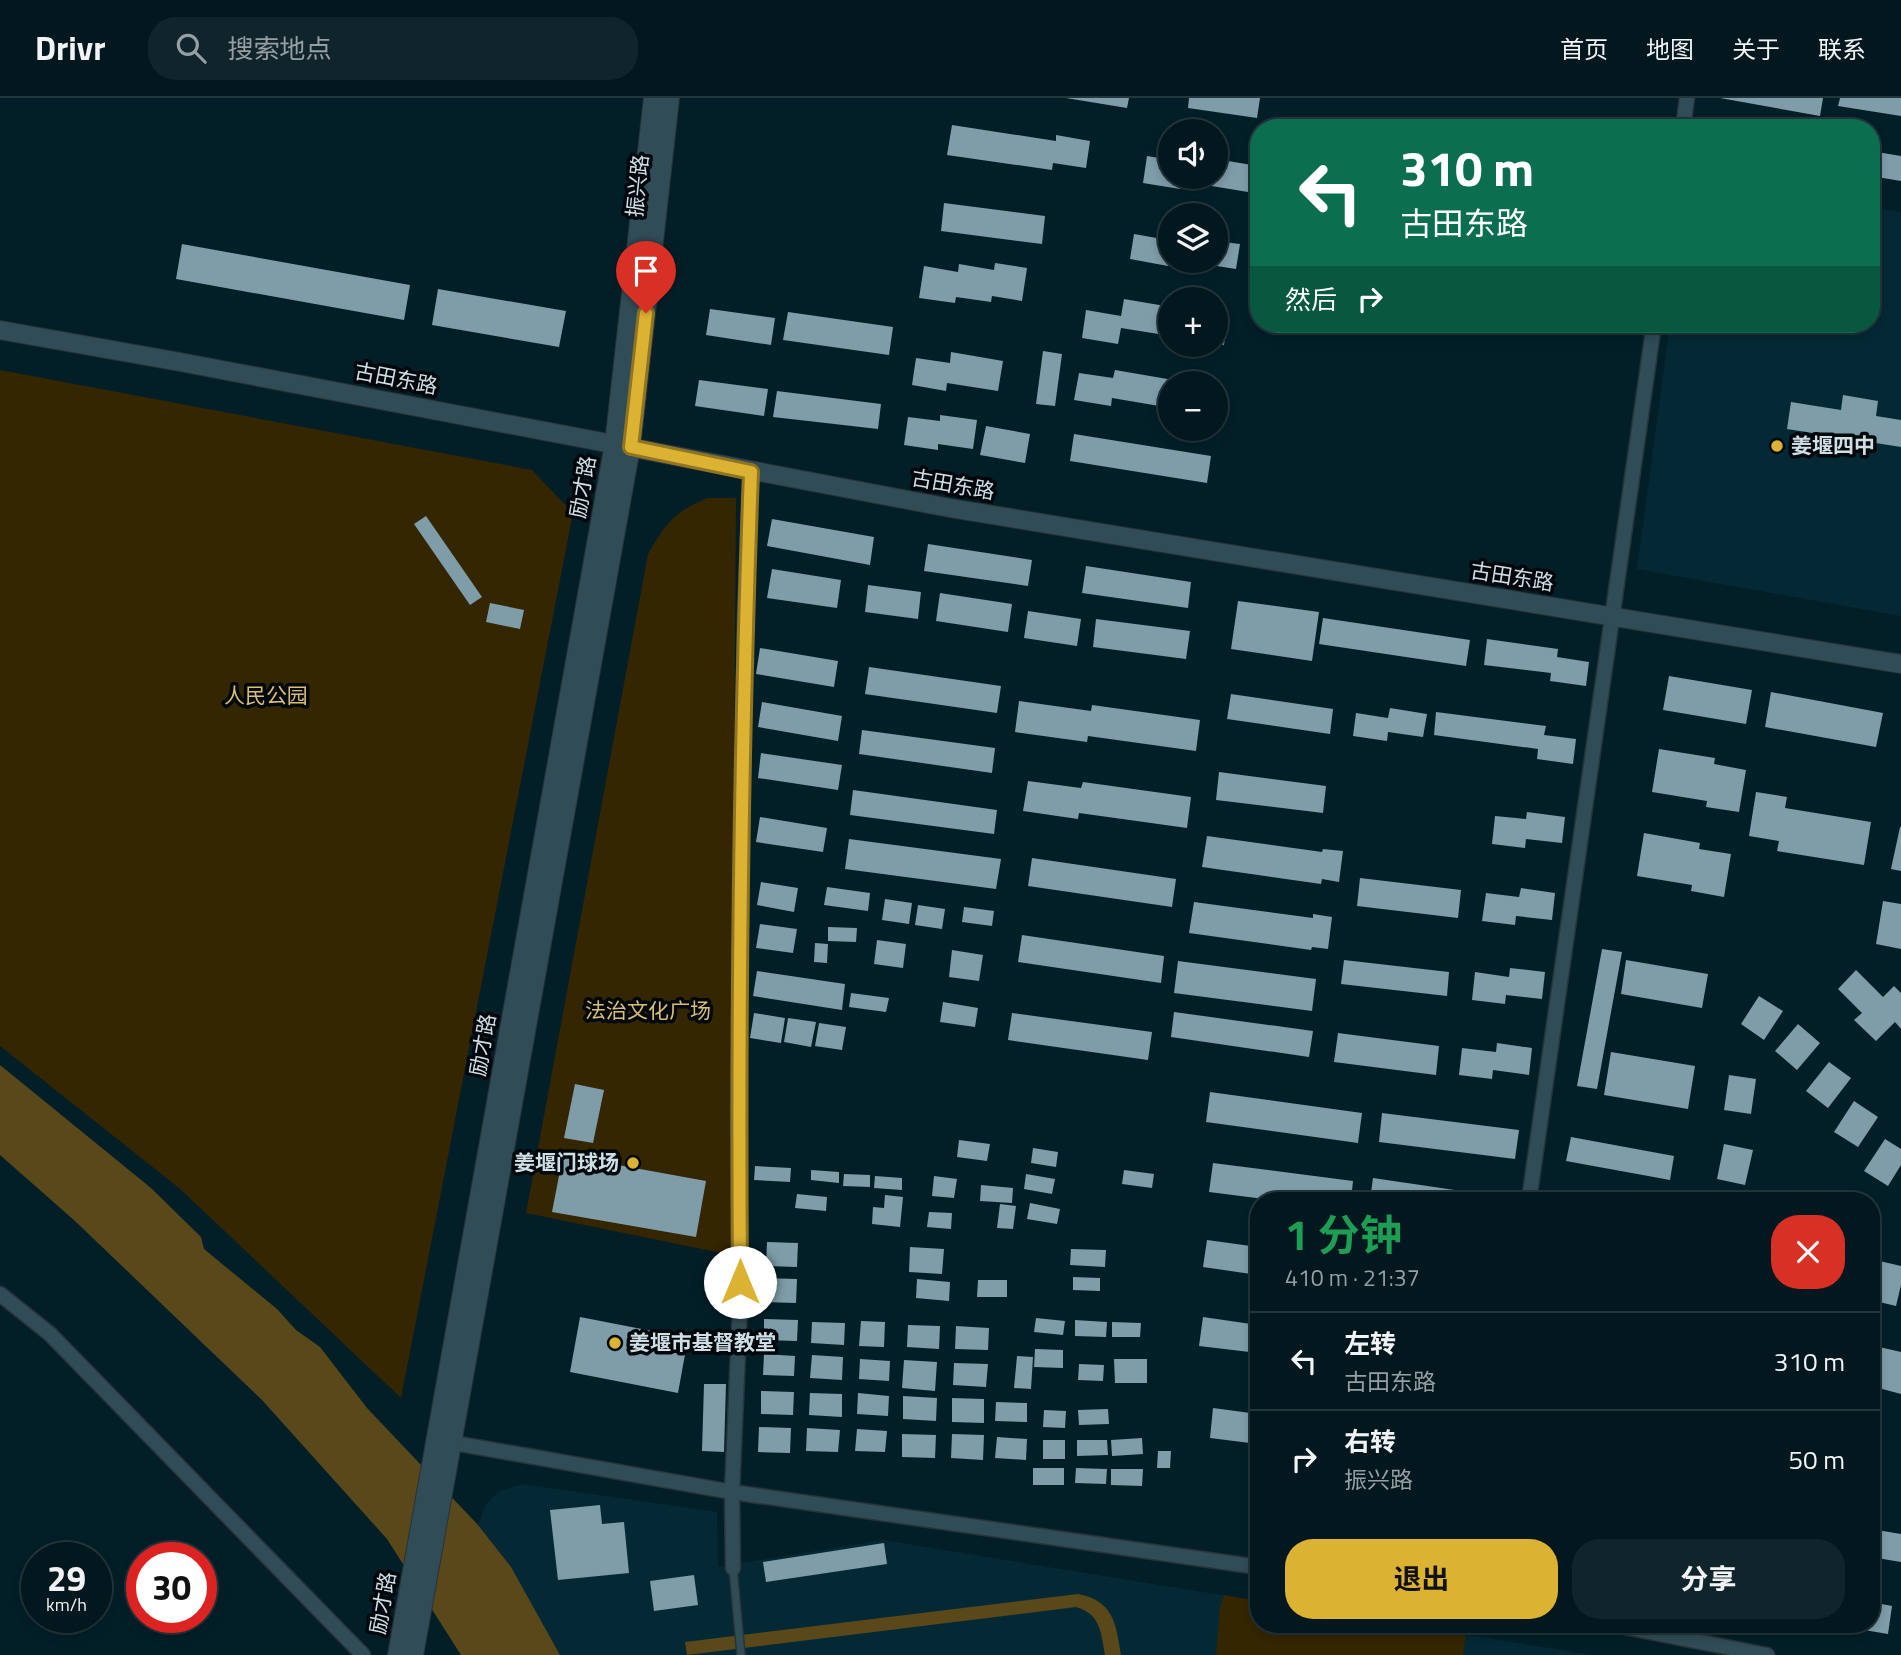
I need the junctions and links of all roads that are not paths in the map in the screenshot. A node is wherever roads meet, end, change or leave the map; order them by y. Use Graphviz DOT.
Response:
graph roads {
  1 [pos="653,98"];
  2 [pos="670,98"];
  3 [pos="1687,98"];
  4 [pos="1684,119"];
  5 [pos="0,330"];
  6 [pos="1653,333"];
  7 [pos="623,445"];
  8 [pos="751,472"];
  9 [pos="1612,617"];
  10 [pos="1901,664"];
  11 [pos="1530,1192"];
  12 [pos="0,1294"];
  13 [pos="444,1441"];
  14 [pos="732,1492"];
  15 [pos="1250,1566"];
  16 [pos="733,1568"];
  17 [pos="1655,1633"];
  18 [pos="363,1655"];
  19 [pos="397,1655"];
  20 [pos="414,1655"];
  21 [pos="741,1655"];
  22 [pos="1767,1655"];
  1 -- 7 [label="street, 振兴路"];
  2 -- 7 [label="street, 振兴路"];
  3 -- 4 [label="street"];
  5 -- 7 [label="street, 古田东路"];
  6 -- 9 [label="street"];
  7 -- 8 [label="street, 古田东路"];
  7 -- 13 [label="street, 励才路"];
  8 -- 9 [label="street, 古田东路"];
  8 -- 14 [label="street"];
  9 -- 10 [label="street, 古田东路"];
  9 -- 11 [label="street"];
  12 -- 18 [label="street"];
  13 -- 14 [label="street"];
  13 -- 19 [label="street, 励才路"];
  13 -- 20 [label="street, 励才路"];
  14 -- 15 [label="street"];
  14 -- 16 [label="street"];
  16 -- 21 [label="lane"];
  17 -- 22 [label="street"];
}
